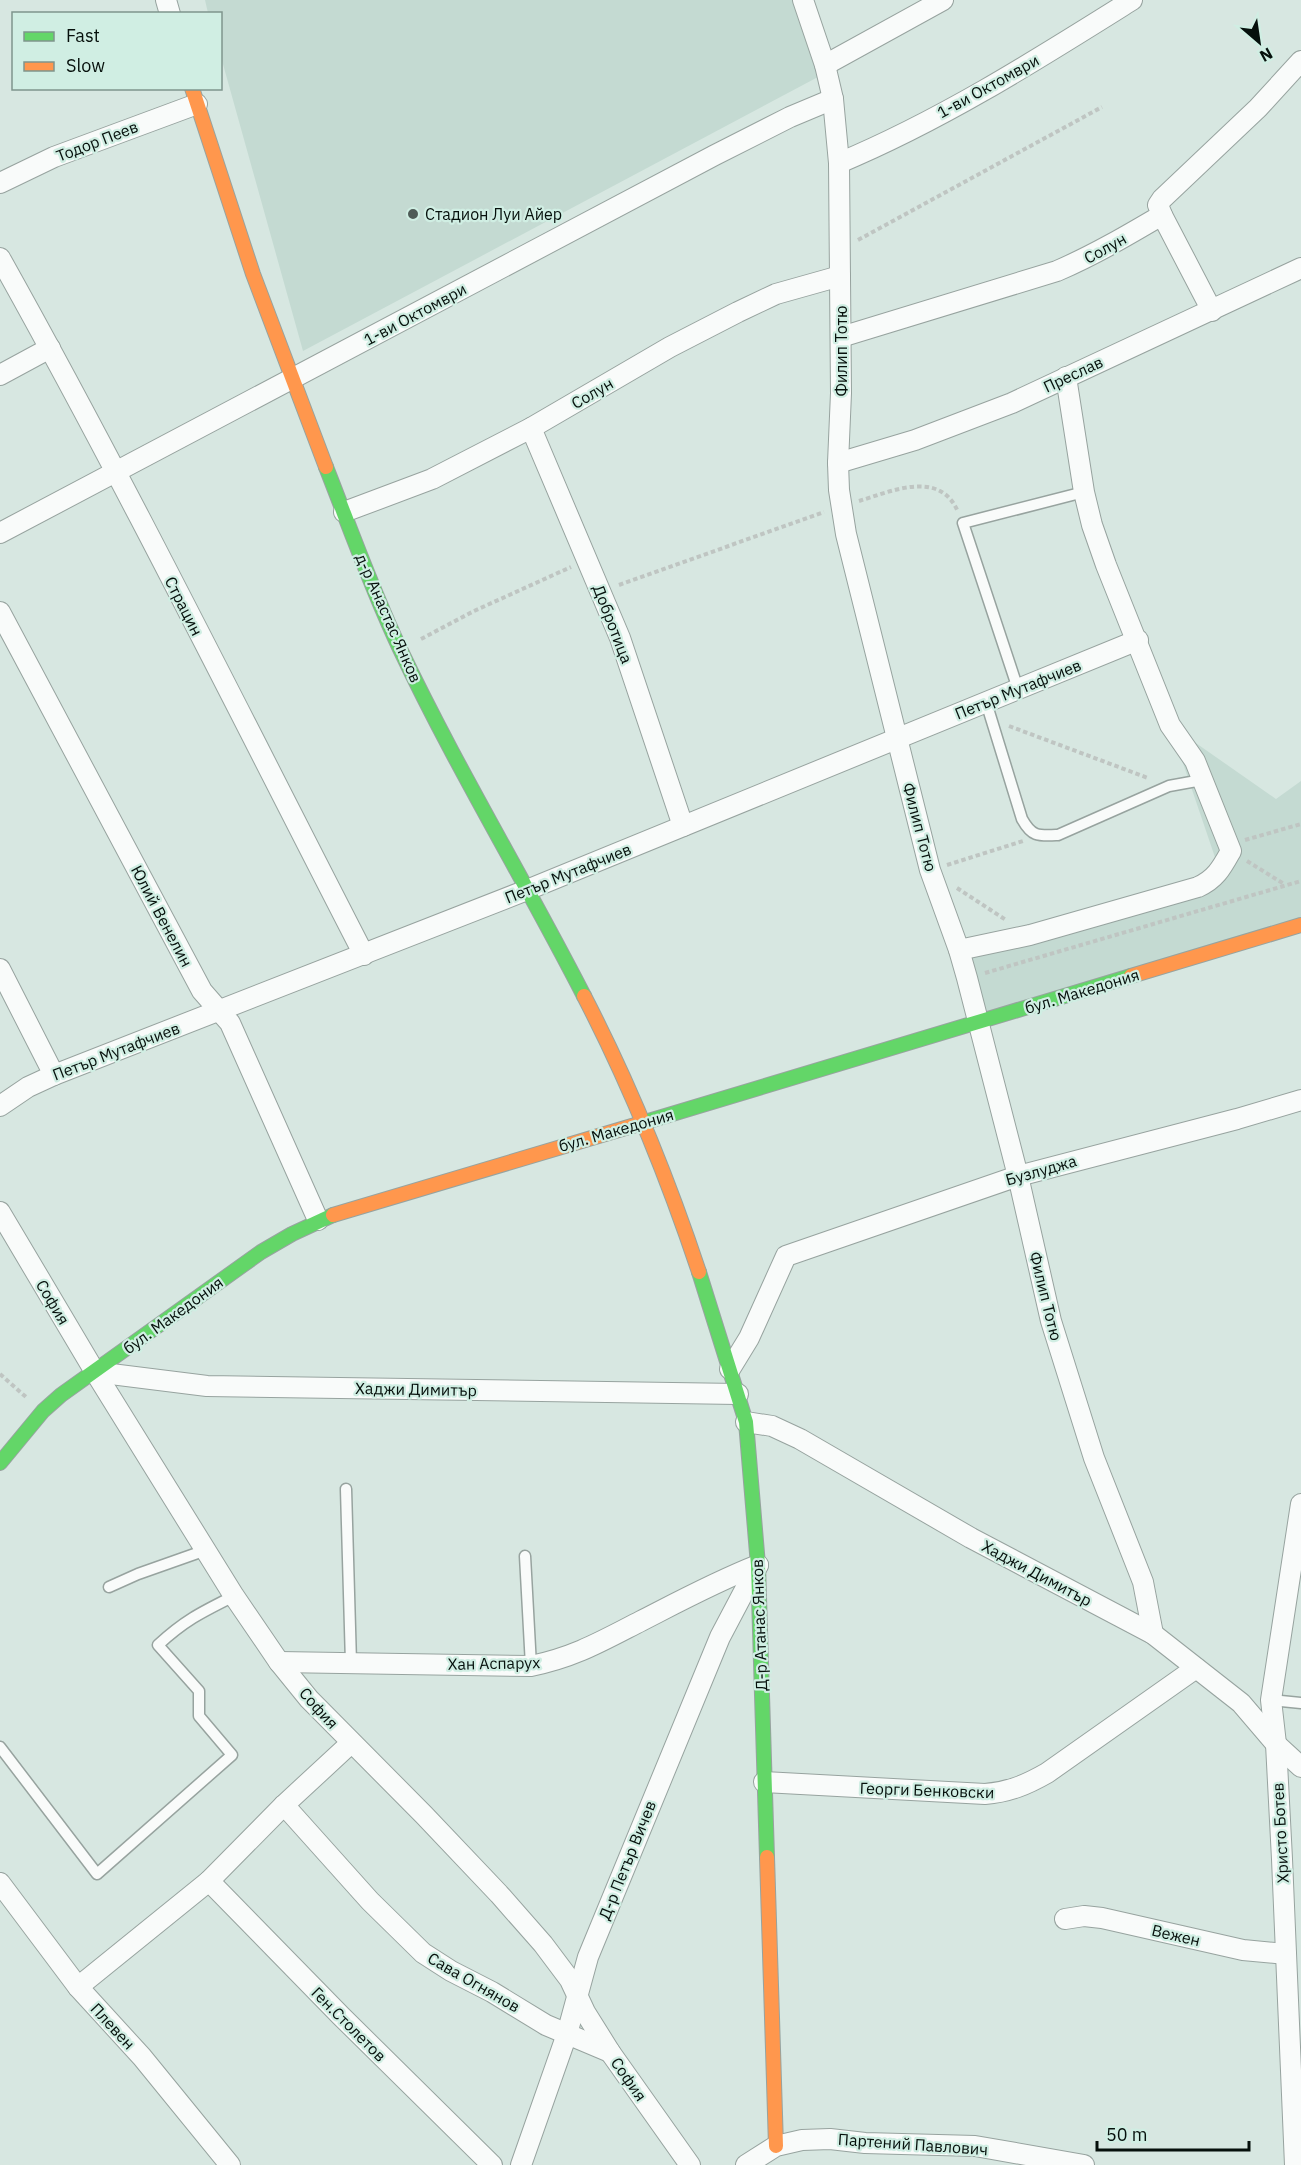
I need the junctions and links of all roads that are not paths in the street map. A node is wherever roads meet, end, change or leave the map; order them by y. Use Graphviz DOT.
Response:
graph roads {
  1 [pos="803,0"];
  2 [pos="943,0"];
  3 [pos="1132,0"];
  4 [pos="1301,62"];
  5 [pos="825,65"];
  6 [pos="194,96"];
  7 [pos="832,99"];
  8 [pos="839,163"];
  9 [pos="0,183"];
  10 [pos="1162,215"];
  11 [pos="0,258"];
  12 [pos="1301,268"];
  13 [pos="840,276"];
  14 [pos="1212,311"];
  15 [pos="841,336"];
  16 [pos="50,348"];
  17 [pos="0,375"];
  18 [pos="1066,377"];
  19 [pos="292,379"];
  20 [pos="531,428"];
  21 [pos="838,463"];
  22 [pos="115,472"];
  23 [pos="1084,492"];
  24 [pos="344,512"];
  25 [pos="0,533"];
  26 [pos="0,612"];
  27 [pos="1138,640"];
  28 [pos="1018,689"];
  29 [pos="988,711"];
  30 [pos="897,738"];
  31 [pos="1202,780"];
  32 [pos="683,826"];
  33 [pos="527,890"];
  34 [pos="1301,925"];
  35 [pos="959,950"];
  36 [pos="364,955"];
  37 [pos="0,969"];
  38 [pos="219,1011"];
  39 [pos="978,1022"];
  40 [pos="54,1075"];
  41 [pos="1301,1100"];
  42 [pos="1,1101"];
  43 [pos="644,1122"];
  44 [pos="1018,1176"];
  45 [pos="0,1212"];
  46 [pos="318,1220"];
  47 [pos="730,1369"];
  48 [pos="94,1372"];
  49 [pos="738,1394"];
  50 [pos="746,1422"];
  51 [pos="0,1463"];
  52 [pos="346,1490"];
  53 [pos="1300,1510"];
  54 [pos="206,1550"];
  55 [pos="525,1556"];
  56 [pos="758,1565"];
  57 [pos="109,1587"];
  58 [pos="234,1596"];
  59 [pos="1153,1634"];
  60 [pos="279,1662"];
  61 [pos="351,1663"];
  62 [pos="531,1666"];
  63 [pos="1196,1668"];
  64 [pos="1271,1700"];
  65 [pos="1301,1703"];
  66 [pos="351,1743"];
  67 [pos="1276,1744"];
  68 [pos="0,1748"];
  69 [pos="1301,1767"];
  70 [pos="764,1782"];
  71 [pos="284,1804"];
  72 [pos="209,1881"];
  73 [pos="0,1883"];
  74 [pos="1065,1919"];
  75 [pos="1286,1954"];
  76 [pos="78,1987"];
  77 [pos="576,1995"];
  78 [pos="567,2034"];
  79 [pos="610,2052"];
  80 [pos="776,2146"];
  81 [pos="230,2165"];
  82 [pos="492,2165"];
  83 [pos="521,2165"];
  84 [pos="690,2165"];
  85 [pos="747,2165"];
  86 [pos="1084,2165"];
  87 [pos="1295,2165"];
  1 -- 5 [label="street, Филип Тотю"];
  2 -- 5 [label="street"];
  3 -- 8 [label="street, 1-ви Октомври"];
  4 -- 10 [label="street"];
  5 -- 7 [label="street, Филип Тотю"];
  6 -- 9 [label="street, Тодор Пеев"];
  6 -- 19 [label="street, д-р Анастас Янков"];
  7 -- 8 [label="street, Филип Тотю"];
  7 -- 19 [label="street, 1-ви Октомври"];
  8 -- 13 [label="street, Филип Тотю"];
  10 -- 14 [label="street"];
  10 -- 15 [label="street, Солун"];
  11 -- 16 [label="street, Страцин"];
  12 -- 14 [label="street, Преслав"];
  13 -- 15 [label="street, Филип Тотю"];
  13 -- 20 [label="street, Солун"];
  14 -- 18 [label="street, Преслав"];
  15 -- 21 [label="street, Филип Тотю"];
  16 -- 17 [label="street"];
  16 -- 22 [label="street, Страцин"];
  18 -- 21 [label="street, Преслав"];
  18 -- 23 [label="street"];
  19 -- 22 [label="street, 1-ви Октомври"];
  19 -- 24 [label="street, д-р Анастас Янков"];
  20 -- 24 [label="street, Солун"];
  20 -- 32 [label="street, Добротица"];
  21 -- 30 [label="street, Филип Тотю"];
  22 -- 25 [label="street, 1-ви Октомври"];
  22 -- 36 [label="street, Страцин"];
  23 -- 27 [label="street"];
  23 -- 28 [label="lane"];
  24 -- 33 [label="street, д-р Анастас Янков"];
  26 -- 38 [label="street, Юлий Венелин"];
  27 -- 28 [label="street, Петър Мутафчиев"];
  27 -- 31 [label="street"];
  28 -- 29 [label="street, Петър Мутафчиев"];
  29 -- 30 [label="street, Петър Мутафчиев"];
  29 -- 31 [label="lane"];
  30 -- 32 [label="street, Петър Мутафчиев"];
  30 -- 35 [label="street, Филип Тотю"];
  31 -- 35 [label="street"];
  32 -- 33 [label="street, Петър Мутафчиев"];
  33 -- 36 [label="street, Петър Мутафчиев"];
  33 -- 43 [label="street, д-р Анастас Янков"];
  34 -- 39 [label="street, бул. Македония"];
  35 -- 39 [label="street, Филип Тотю"];
  36 -- 38 [label="street, Петър Мутафчиев"];
  37 -- 40 [label="street"];
  38 -- 40 [label="street, Петър Мутафчиев"];
  38 -- 46 [label="street, Юлий Венелин"];
  39 -- 43 [label="street, бул. Македония"];
  39 -- 44 [label="street, Филип Тотю"];
  40 -- 42 [label="street, Петър Мутафчиев"];
  41 -- 44 [label="street, Бузлуджа"];
  43 -- 46 [label="street, бул. Македония"];
  43 -- 47 [label="street, Д-р Атанас Янков"];
  44 -- 47 [label="street, Бузлуджа"];
  44 -- 59 [label="street, Филип Тотю"];
  45 -- 48 [label="street, София"];
  46 -- 48 [label="street, бул. Македония"];
  47 -- 49 [label="street, Д-р Атанас Янков"];
  48 -- 49 [label="street, Хаджи Димитър"];
  48 -- 51 [label="street, бул. Македония"];
  48 -- 54 [label="street, София"];
  49 -- 50 [label="street, Д-р Атанас Янков"];
  50 -- 56 [label="street, Д-р Атанас Янков"];
  50 -- 59 [label="street, Хаджи Димитър"];
  52 -- 61 [label="lane"];
  53 -- 64 [label="street, Христо Ботев"];
  54 -- 57 [label="lane"];
  54 -- 58 [label="street, София"];
  55 -- 62 [label="lane"];
  56 -- 62 [label="street, Хан Аспарух"];
  56 -- 70 [label="street, Д-р Атанас Янков"];
  56 -- 77 [label="street, Д-р Петър Вичев"];
  58 -- 60 [label="street, София"];
  58 -- 68 [label="lane"];
  59 -- 63 [label="street, Хаджи Димитър"];
  60 -- 61 [label="street, Хан Аспарух"];
  60 -- 66 [label="street, София"];
  61 -- 62 [label="street, Хан Аспарух"];
  63 -- 67 [label="street, Хаджи Димитър"];
  63 -- 70 [label="street, Георги Бенковски"];
  64 -- 65 [label="lane"];
  64 -- 67 [label="street, Христо Ботев"];
  66 -- 71 [label="street"];
  66 -- 77 [label="street, София"];
  67 -- 69 [label="street, Хаджи Димитър"];
  67 -- 75 [label="street, Христо Ботев"];
  70 -- 80 [label="street, Д-р Атанас Янков"];
  71 -- 72 [label="street"];
  71 -- 78 [label="street, Сава Огнянов"];
  72 -- 76 [label="street"];
  72 -- 82 [label="street, Ген.Столетов"];
  73 -- 76 [label="street, Плевен"];
  74 -- 75 [label="street, Вежен"];
  75 -- 87 [label="street, Христо Ботев"];
  76 -- 81 [label="street, Плевен"];
  77 -- 78 [label="street, Д-р Петър Вичев"];
  77 -- 79 [label="street, София"];
  78 -- 79 [label="street, Сава Огнянов"];
  78 -- 83 [label="street, Д-р Петър Вичев"];
  79 -- 84 [label="street, София"];
  80 -- 85 [label="street, Партений Павлович"];
  80 -- 86 [label="street, Партений Павлович"];
}
